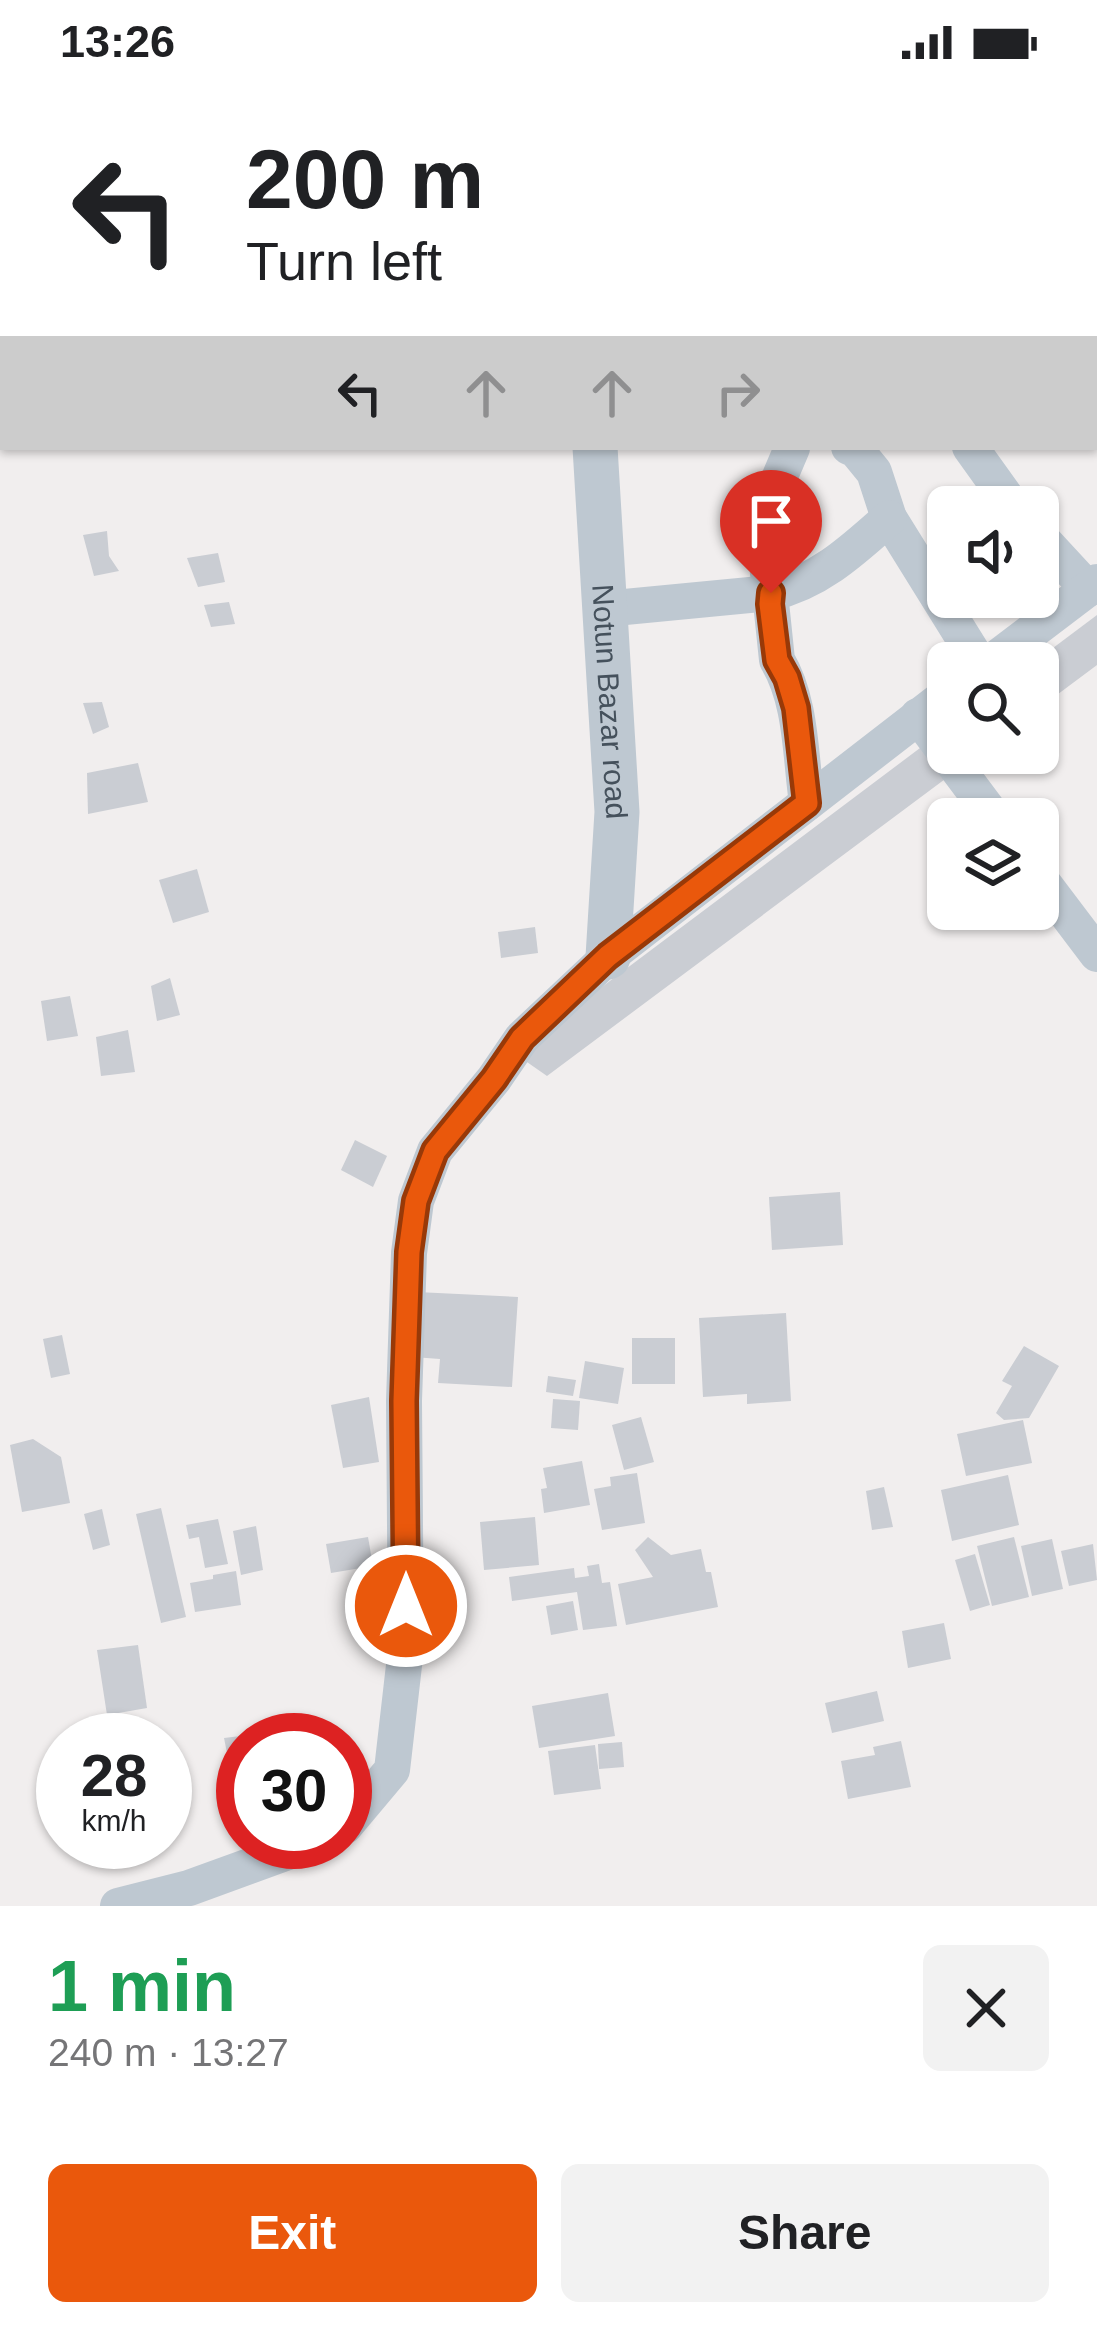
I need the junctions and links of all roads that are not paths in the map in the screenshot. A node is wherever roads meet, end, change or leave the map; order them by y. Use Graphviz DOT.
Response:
graph roads {
  1 [pos="595,450"];
  2 [pos="793,450"];
  3 [pos="856,450"];
  4 [pos="972,450"];
  5 [pos="997,486"];
  6 [pos="889,518"];
  7 [pos="1059,554"];
  8 [pos="1092,585"];
  9 [pos="771,593"];
  10 [pos="604,609"];
  11 [pos="966,642"];
  12 [pos="1017,642"];
  13 [pos="927,709"];
  14 [pos="918,716"];
  15 [pos="979,798"];
  16 [pos="807,803"];
  17 [pos="1059,904"];
  18 [pos="1097,954"];
  19 [pos="608,956"];
  20 [pos="372,1794"];
  21 [pos="241,1869"];
  22 [pos="118,1906"];
  1 -- 10 [label="street, Notun Bazar road"];
  2 -- 9 [label="street"];
  3 -- 6 [label="street"];
  4 -- 5 [label="street"];
  6 -- 9 [label="street"];
  6 -- 11 [label="street"];
  7 -- 8 [label="street"];
  8 -- 12 [label="street"];
  9 -- 10 [label="street"];
  9 -- 16 [label="street"];
  10 -- 19 [label="street, Notun Bazar road"];
  13 -- 14 [label="street"];
  14 -- 15 [label="street"];
  14 -- 16 [label="street"];
  16 -- 19 [label="street"];
  17 -- 18 [label="street"];
  19 -- 20 [label="street"];
  21 -- 22 [label="street"];
}
